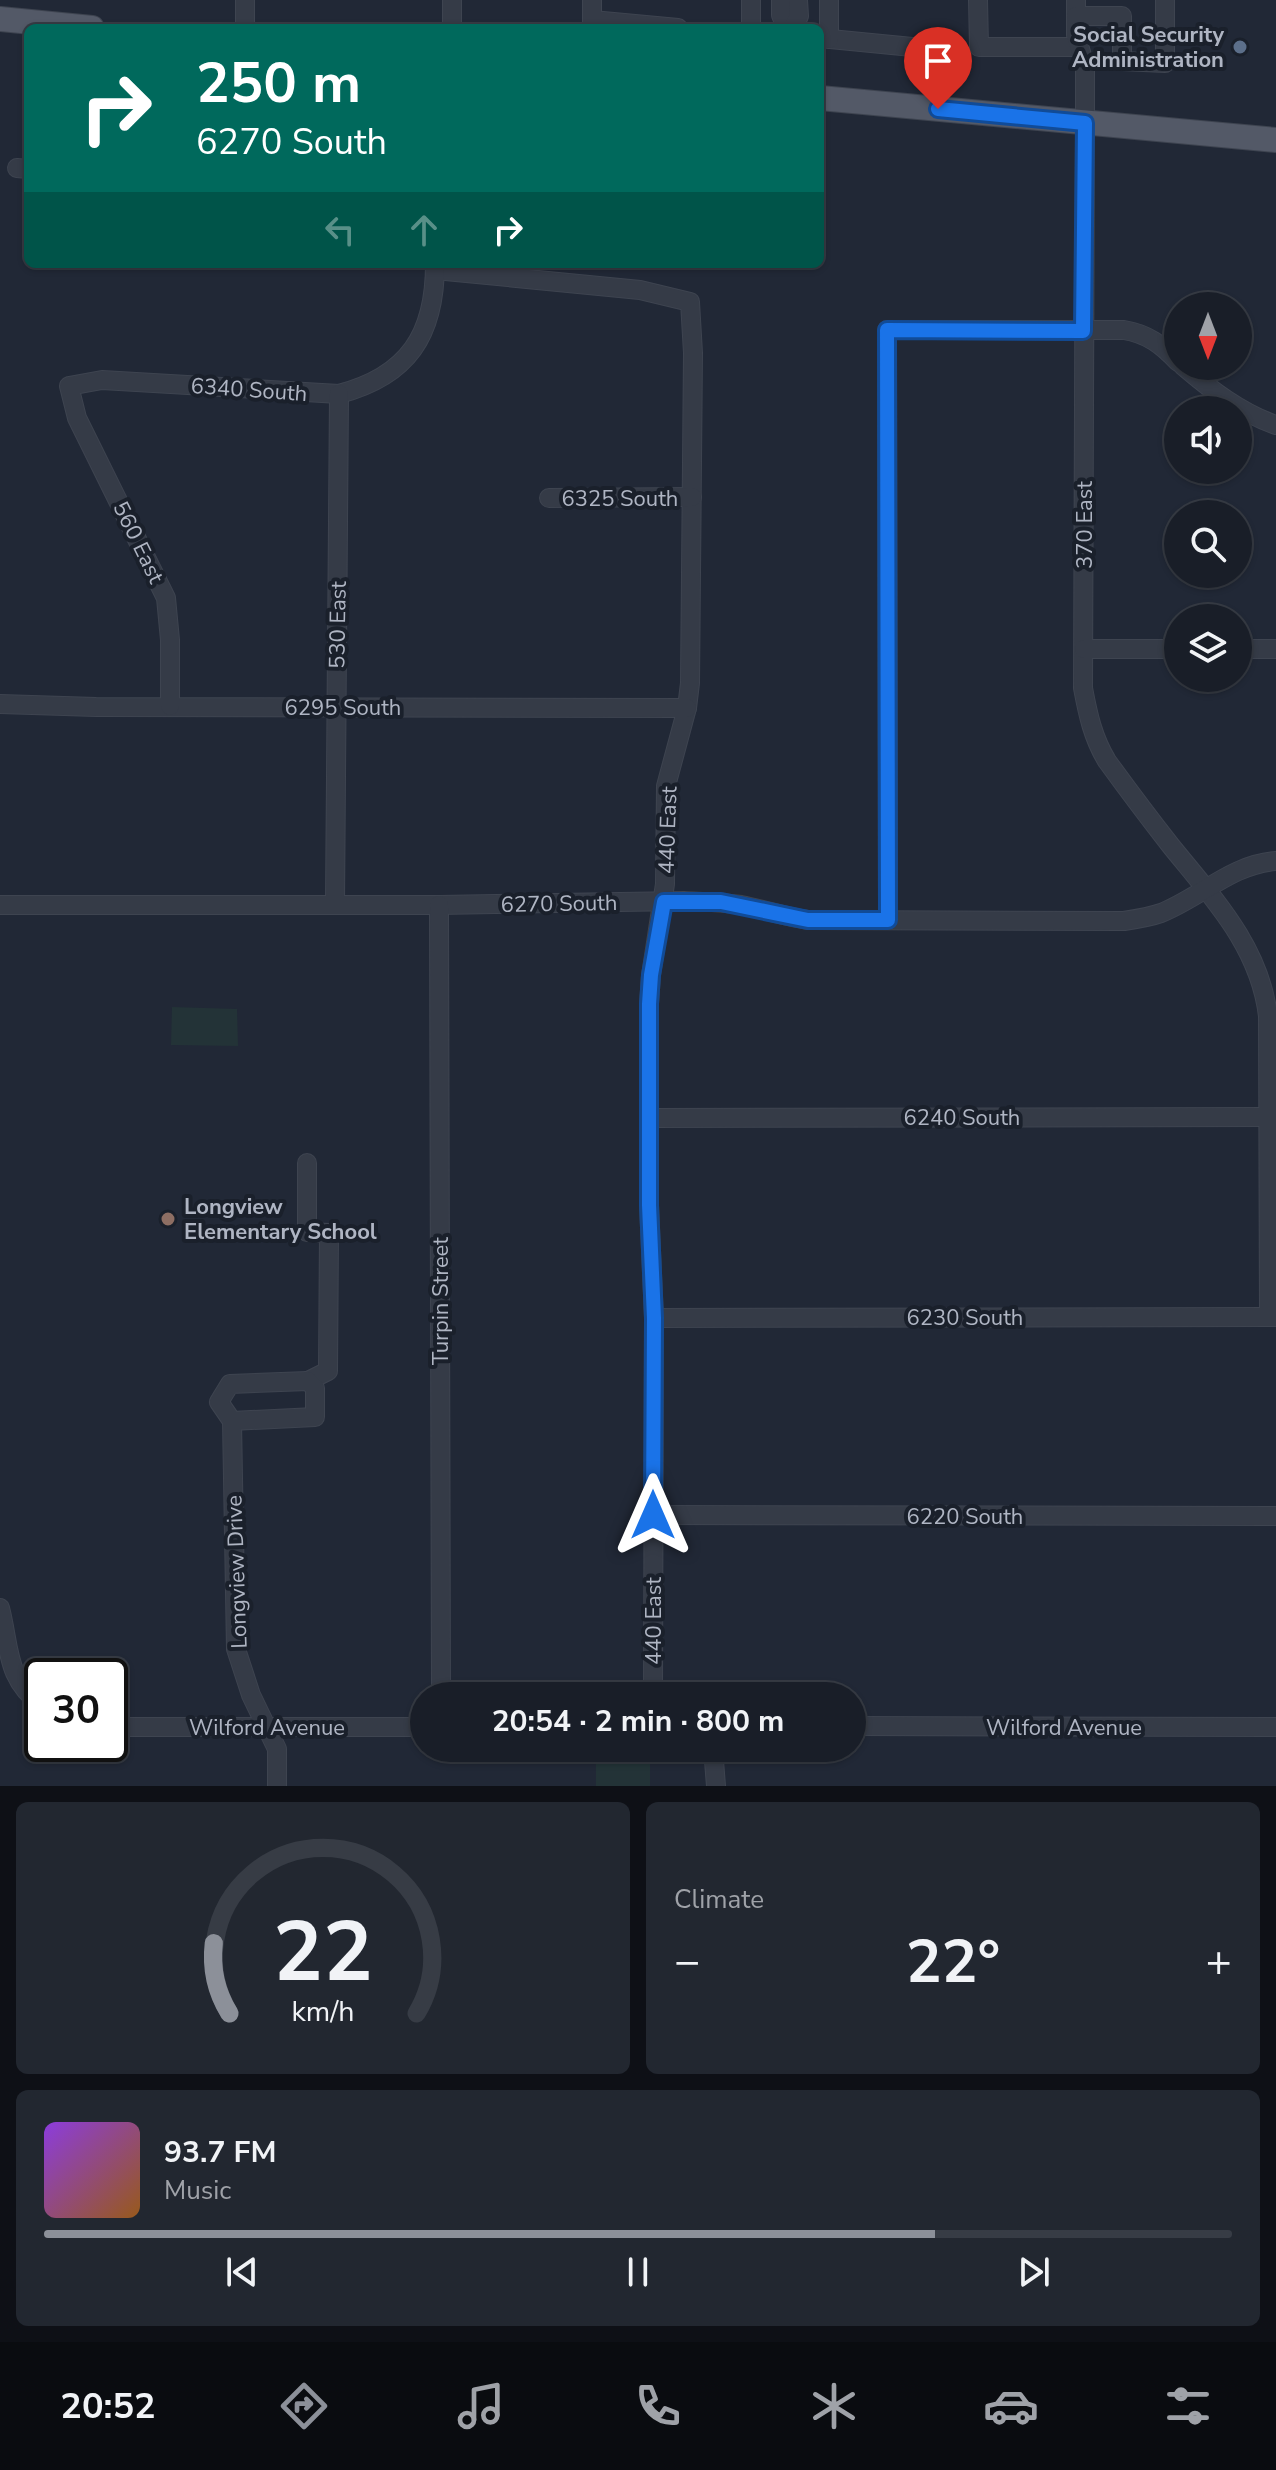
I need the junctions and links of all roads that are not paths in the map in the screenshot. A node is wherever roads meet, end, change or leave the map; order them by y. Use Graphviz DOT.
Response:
graph roads {
  1 [pos="245,0"];
  2 [pos="452,0"];
  3 [pos="592,0"];
  4 [pos="751,0"];
  5 [pos="781,0"];
  6 [pos="798,0"];
  7 [pos="829,0"];
  8 [pos="978,0"];
  9 [pos="1165,0"];
  10 [pos="1076,8"];
  11 [pos="0,19"];
  12 [pos="51,24"];
  13 [pos="245,24"];
  14 [pos="452,24"];
  15 [pos="592,24"];
  16 [pos="751,24"];
  17 [pos="784,24"];
  18 [pos="795,24"];
  19 [pos="825,39"];
  20 [pos="1078,47"];
  21 [pos="824,98"];
  22 [pos="938,109"];
  23 [pos="1085,123"];
  24 [pos="1276,140"];
  25 [pos="435,268"];
  26 [pos="444,268"];
  27 [pos="1083,331"];
  28 [pos="1164,347"];
  29 [pos="1199,380"];
  30 [pos="69,386"];
  31 [pos="339,394"];
  32 [pos="1276,425"];
  33 [pos="692,497"];
  34 [pos="549,498"];
  35 [pos="1084,649"];
  36 [pos="1164,649"];
  37 [pos="1252,649"];
  38 [pos="1276,649"];
  39 [pos="0,704"];
  40 [pos="170,706"];
  41 [pos="336,706"];
  42 [pos="687,708"];
  43 [pos="1276,861"];
  44 [pos="1206,888"];
  45 [pos="664,902"];
  46 [pos="335,904"];
  47 [pos="0,905"];
  48 [pos="439,905"];
  49 [pos="888,920"];
  50 [pos="1273,1117"];
  51 [pos="649,1118"];
  52 [pos="307,1163"];
  53 [pos="1273,1317"];
  54 [pos="654,1318"];
  55 [pos="308,1381"];
  56 [pos="232,1421"];
  57 [pos="653,1515"];
  58 [pos="1276,1516"];
  59 [pos="0,1608"];
  60 [pos="441,1682"];
  61 [pos="653,1682"];
  62 [pos="24,1686"];
  63 [pos="866,1726"];
  64 [pos="128,1727"];
  65 [pos="268,1727"];
  66 [pos="410,1727"];
  67 [pos="1276,1727"];
  68 [pos="714,1762"];
  69 [pos="277,1786"];
  70 [pos="716,1786"];
  1 -- 13 [label="street"];
  2 -- 14 [label="street"];
  3 -- 15 [label="street"];
  4 -- 16 [label="street"];
  5 -- 17 [label="street"];
  6 -- 18 [label="street"];
  7 -- 19 [label="street"];
  8 -- 20 [label="street"];
  9 -- 10 [label="street"];
  10 -- 20 [label="street, 370 East"];
  11 -- 12 [label="main road"];
  19 -- 22 [label="street"];
  20 -- 23 [label="street, 370 East"];
  21 -- 22 [label="main road"];
  22 -- 23 [label="main road"];
  23 -- 24 [label="main road"];
  23 -- 27 [label="street, 370 East"];
  25 -- 31 [label="street, 6340 South"];
  26 -- 33 [label="street, 440 East"];
  27 -- 28 [label="street"];
  27 -- 35 [label="street, 370 East"];
  27 -- 49 [label="street"];
  29 -- 32 [label="street"];
  30 -- 31 [label="street, 6340 South"];
  30 -- 40 [label="street, 560 East"];
  31 -- 41 [label="street, 530 East"];
  33 -- 34 [label="street, 6325 South"];
  33 -- 42 [label="street, 440 East"];
  35 -- 36 [label="street"];
  35 -- 44 [label="street, 370 East"];
  37 -- 38 [label="street"];
  39 -- 40 [label="street, 6295 South"];
  40 -- 41 [label="street, 6295 South"];
  41 -- 42 [label="street, 6295 South"];
  41 -- 46 [label="street, 530 East"];
  42 -- 45 [label="street, 440 East"];
  43 -- 44 [label="street, 6270 South"];
  44 -- 49 [label="street, 6270 South"];
  44 -- 50 [label="street, 370 East"];
  45 -- 48 [label="street, 6270 South"];
  45 -- 49 [label="street, 6270 South"];
  45 -- 51 [label="street, 440 East"];
  46 -- 47 [label="street, 6270 South"];
  46 -- 48 [label="street, 6270 South"];
  48 -- 60 [label="street, Turpin Street"];
  50 -- 51 [label="street, 6240 South"];
  50 -- 53 [label="street, 370 East"];
  51 -- 54 [label="street, 440 East"];
  52 -- 55 [label="street"];
  53 -- 54 [label="street, 6230 South"];
  54 -- 57 [label="street, 440 East"];
  55 -- 56 [label="street"];
  55 -- 56 [label="street"];
  56 -- 65 [label="street, Longview Drive"];
  57 -- 58 [label="street, 6220 South"];
  57 -- 61 [label="street, 440 East"];
  59 -- 62 [label="street"];
  63 -- 67 [label="street, Wilford Avenue"];
  64 -- 65 [label="street, Wilford Avenue"];
  65 -- 66 [label="street, Wilford Avenue"];
  65 -- 69 [label="street, Longview Drive"];
  68 -- 70 [label="street"];
}
